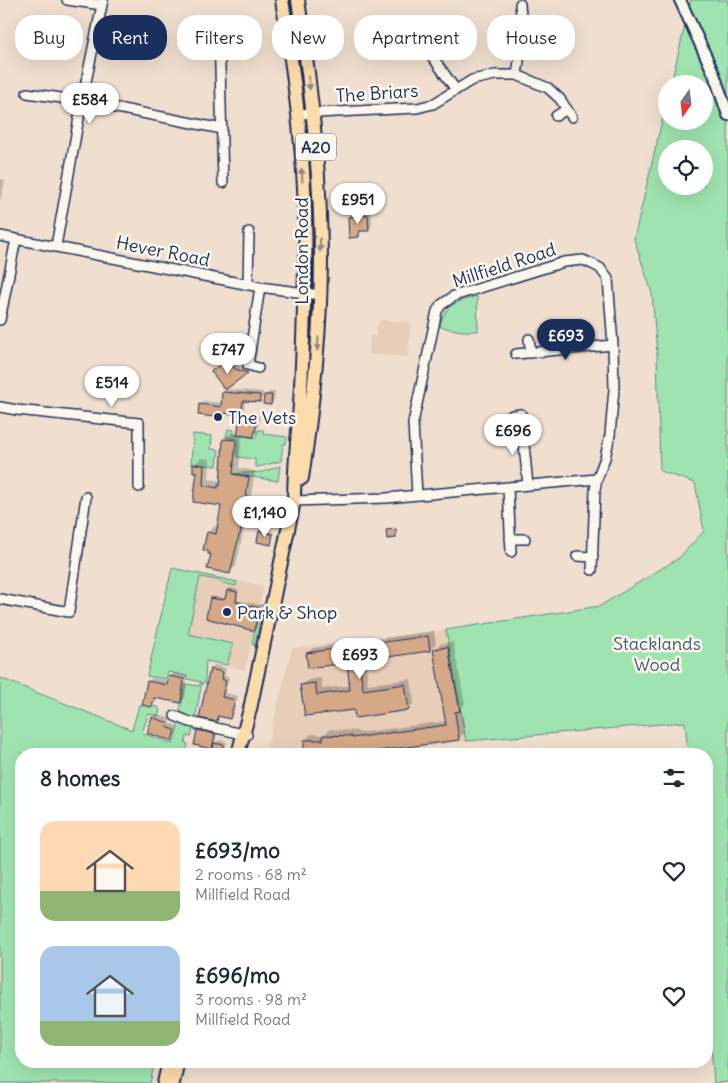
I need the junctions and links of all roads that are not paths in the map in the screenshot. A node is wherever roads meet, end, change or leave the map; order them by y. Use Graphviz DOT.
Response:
graph roads {
  1 [pos="67,0"];
  2 [pos="282,0"];
  3 [pos="298,0"];
  4 [pos="680,0"];
  5 [pos="102,3"];
  6 [pos="520,4"];
  7 [pos="220,60"];
  8 [pos="434,60"];
  9 [pos="517,75"];
  10 [pos="456,90"];
  11 [pos="27,93"];
  12 [pos="82,101"];
  13 [pos="567,109"];
  14 [pos="313,112"];
  15 [pos="297,114"];
  16 [pos="728,115"];
  17 [pos="556,116"];
  18 [pos="572,117"];
  19 [pos="222,128"];
  20 [pos="222,183"];
  21 [pos="249,232"];
  22 [pos="0,236"];
  23 [pos="16,239"];
  24 [pos="56,246"];
  25 [pos="248,285"];
  26 [pos="260,287"];
  27 [pos="304,294"];
  28 [pos="320,295"];
  29 [pos="0,320"];
  30 [pos="529,339"];
  31 [pos="613,345"];
  32 [pos="531,353"];
  33 [pos="516,354"];
  34 [pos="258,368"];
  35 [pos="0,407"];
  36 [pos="512,415"];
  37 [pos="596,479"];
  38 [pos="528,485"];
  39 [pos="139,486"];
  40 [pos="508,487"];
  41 [pos="417,495"];
  42 [pos="86,497"];
  43 [pos="294,501"];
  44 [pos="525,539"];
  45 [pos="510,540"];
  46 [pos="511,552"];
  47 [pos="577,556"];
  48 [pos="592,557"];
  49 [pos="592,570"];
  50 [pos="0,599"];
  51 [pos="175,716"];
  52 [pos="245,735"];
  53 [pos="240,748"];
  54 [pos="244,748"];
  55 [pos="167,1068"];
  56 [pos="176,1068"];
  57 [pos="164,1083"];
  58 [pos="173,1083"];
  1 -- 5 [label="street"];
  2 -- 15 [label="main road, London Road / A20"];
  3 -- 14 [label="main road, London Road / A20, one-way"];
  4 -- 16 [label="street"];
  5 -- 12 [label="street"];
  6 -- 9 [label="street"];
  7 -- 19 [label="street"];
  8 -- 10 [label="street, The Briars"];
  9 -- 10 [label="street, The Briars"];
  9 -- 13 [label="street, The Briars"];
  10 -- 14 [label="street, The Briars"];
  11 -- 12 [label="street"];
  12 -- 19 [label="street"];
  12 -- 24 [label="street"];
  13 -- 17 [label="street"];
  13 -- 18 [label="street, The Briars"];
  14 -- 15 [label="street, The Briars"];
  14 -- 28 [label="main road, London Road / A20, one-way"];
  27 -- 15 [label="main road, London Road / A20, one-way"];
  19 -- 20 [label="street"];
  21 -- 25 [label="street"];
  22 -- 23 [label="street, Hever Road"];
  23 -- 24 [label="street, Hever Road"];
  23 -- 29 [label="street"];
  24 -- 25 [label="street, Hever Road"];
  25 -- 26 [label="street, Hever Road"];
  26 -- 27 [label="street, Hever Road"];
  26 -- 34 [label="street"];
  27 -- 28 [label="street, Hever Road"];
  27 -- 43 [label="main road, London Road / A20"];
  28 -- 43 [label="main road, London Road / A20, one-way"];
  30 -- 32 [label="street"];
  31 -- 32 [label="street"];
  31 -- 37 [label="street, Millfield Road"];
  31 -- 41 [label="street, Millfield Road"];
  32 -- 33 [label="street"];
  35 -- 39 [label="street"];
  36 -- 38 [label="street"];
  37 -- 38 [label="street"];
  37 -- 48 [label="street, Millfield Road"];
  38 -- 40 [label="street"];
  40 -- 41 [label="street"];
  40 -- 45 [label="street"];
  41 -- 43 [label="street"];
  42 -- 50 [label="street"];
  43 -- 52 [label="main road, London Road / A20"];
  44 -- 45 [label="street"];
  45 -- 46 [label="street"];
  47 -- 48 [label="street"];
  48 -- 49 [label="street, Millfield Road"];
  51 -- 52 [label="street"];
  52 -- 53 [label="main road, London Road / A20"];
  52 -- 54 [label="main road, London Road / A20"];
  55 -- 57 [label="main road"];
  56 -- 58 [label="main road"];
}
